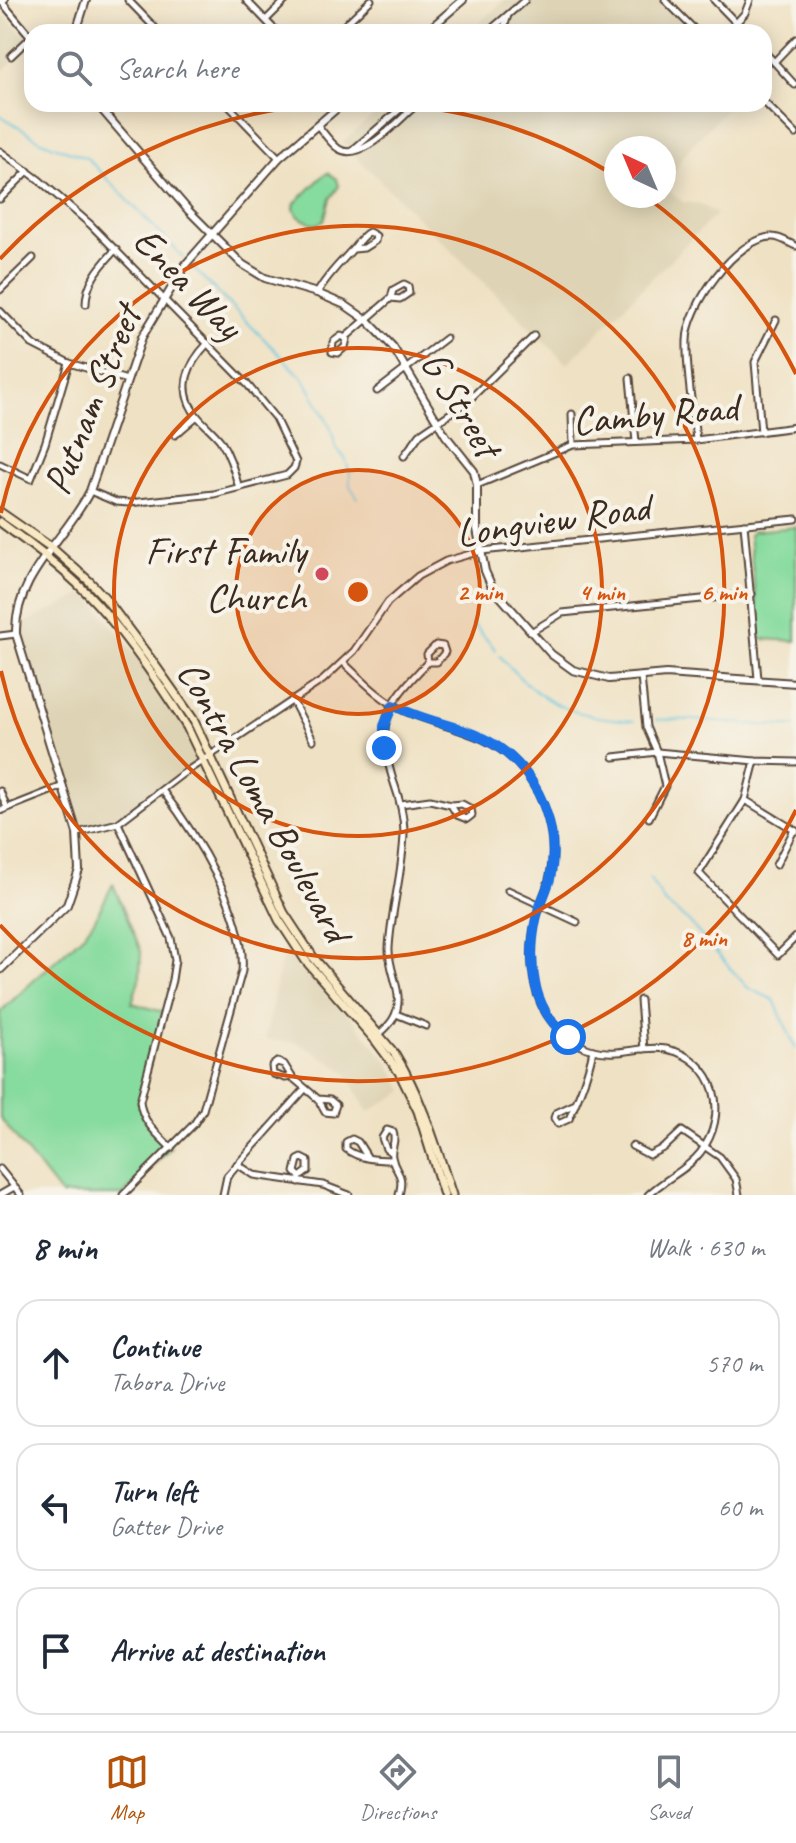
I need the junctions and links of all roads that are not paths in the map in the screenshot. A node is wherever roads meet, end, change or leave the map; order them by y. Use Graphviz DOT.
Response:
graph roads {
  1 [pos="86,0"];
  2 [pos="128,0"];
  3 [pos="246,0"];
  4 [pos="286,0"];
  5 [pos="371,0"];
  6 [pos="463,0"];
  7 [pos="525,0"];
  8 [pos="665,0"];
  9 [pos="714,0"];
  10 [pos="750,0"];
  11 [pos="2,1"];
  12 [pos="509,14"];
  13 [pos="266,20"];
  14 [pos="78,24"];
  15 [pos="151,24"];
  16 [pos="270,24"];
  17 [pos="346,24"];
  18 [pos="435,24"];
  19 [pos="497,24"];
  20 [pos="505,24"];
  21 [pos="689,24"];
  22 [pos="736,24"];
  23 [pos="24,28"];
  24 [pos="796,39"];
  25 [pos="24,44"];
  26 [pos="11,56"];
  27 [pos="774,62"];
  28 [pos="795,85"];
  29 [pos="772,110"];
  30 [pos="104,112"];
  31 [pos="235,112"];
  32 [pos="333,112"];
  33 [pos="397,112"];
  34 [pos="408,112"];
  35 [pos="318,126"];
  36 [pos="796,134"];
  37 [pos="353,150"];
  38 [pos="0,151"];
  39 [pos="279,158"];
  40 [pos="28,171"];
  41 [pos="0,199"];
  42 [pos="211,234"];
  43 [pos="796,246"];
  44 [pos="116,249"];
  45 [pos="354,249"];
  46 [pos="33,258"];
  47 [pos="0,290"];
  48 [pos="317,293"];
  49 [pos="391,298"];
  50 [pos="163,300"];
  51 [pos="86,304"];
  52 [pos="0,311"];
  53 [pos="365,319"];
  54 [pos="776,320"];
  55 [pos="534,336"];
  56 [pos="346,337"];
  57 [pos="446,338"];
  58 [pos="208,343"];
  59 [pos="69,363"];
  60 [pos="407,368"];
  61 [pos="630,378"];
  62 [pos="127,380"];
  63 [pos="377,391"];
  64 [pos="572,414"];
  65 [pos="197,416"];
  66 [pos="438,421"];
  67 [pos="796,427"];
  68 [pos="761,432"];
  69 [pos="175,435"];
  70 [pos="696,440"];
  71 [pos="636,442"];
  72 [pos="573,445"];
  73 [pos="404,456"];
  74 [pos="0,464"];
  75 [pos="477,485"];
  76 [pos="239,488"];
  77 [pos="90,491"];
  78 [pos="0,512"];
  79 [pos="796,519"];
  80 [pos="0,522"];
  81 [pos="744,524"];
  82 [pos="52,548"];
  83 [pos="481,551"];
  84 [pos="46,555"];
  85 [pos="752,594"];
  86 [pos="531,632"];
  87 [pos="16,634"];
  88 [pos="0,636"];
  89 [pos="428,662"];
  90 [pos="344,663"];
  91 [pos="641,677"];
  92 [pos="758,679"];
  93 [pos="796,683"];
  94 [pos="292,700"];
  95 [pos="393,705"];
  96 [pos="313,740"];
  97 [pos="657,752"];
  98 [pos="211,755"];
  99 [pos="614,757"];
  100 [pos="203,761"];
  101 [pos="755,761"];
  102 [pos="796,762"];
  103 [pos="63,786"];
  104 [pos="162,790"];
  105 [pos="0,791"];
  106 [pos="745,800"];
  107 [pos="401,804"];
  108 [pos="451,805"];
  109 [pos="3,809"];
  110 [pos="649,818"];
  111 [pos="118,823"];
  112 [pos="795,830"];
  113 [pos="77,833"];
  114 [pos="776,865"];
  115 [pos="508,890"];
  116 [pos="541,905"];
  117 [pos="577,922"];
  118 [pos="796,937"];
  119 [pos="0,970"];
  120 [pos="640,1000"];
  121 [pos="396,1014"];
  122 [pos="426,1026"];
  123 [pos="377,1037"];
  124 [pos="644,1049"];
  125 [pos="593,1050"];
  126 [pos="292,1077"];
  127 [pos="305,1089"];
  128 [pos="318,1099"];
  129 [pos="573,1105"];
  130 [pos="632,1146"];
  131 [pos="705,1147"];
  132 [pos="171,1148"];
  133 [pos="368,1158"];
  134 [pos="237,1164"];
  135 [pos="0,1169"];
  136 [pos="14,1187"];
  137 [pos="0,1195"];
  138 [pos="21,1195"];
  139 [pos="123,1195"];
  140 [pos="223,1195"];
  141 [pos="349,1195"];
  142 [pos="399,1195"];
  143 [pos="444,1195"];
  144 [pos="452,1195"];
  145 [pos="648,1195"];
  146 [pos="739,1195"];
  1 -- 14 [label="street"];
  2 -- 15 [label="street"];
  3 -- 13 [label="street"];
  4 -- 13 [label="street"];
  5 -- 17 [label="street"];
  6 -- 18 [label="street"];
  7 -- 12 [label="street"];
  8 -- 21 [label="street"];
  9 -- 22 [label="street"];
  10 -- 22 [label="street"];
  11 -- 23 [label="street"];
  12 -- 19 [label="street"];
  12 -- 20 [label="street"];
  13 -- 16 [label="street"];
  24 -- 27 [label="street"];
  25 -- 26 [label="street"];
  27 -- 28 [label="street"];
  29 -- 36 [label="street"];
  30 -- 42 [label="street, G Street"];
  31 -- 39 [label="street"];
  32 -- 35 [label="street, Putnam Street"];
  33 -- 37 [label="street"];
  34 -- 37 [label="street"];
  35 -- 37 [label="street"];
  35 -- 39 [label="street, Putnam Street"];
  38 -- 40 [label="street, Enea Way"];
  39 -- 42 [label="street, Putnam Street"];
  40 -- 41 [label="street"];
  40 -- 44 [label="street, Enea Way"];
  42 -- 48 [label="street, G Street"];
  42 -- 50 [label="street, Putnam Street"];
  43 -- 70 [label="street"];
  44 -- 50 [label="street, Enea Way"];
  44 -- 51 [label="street"];
  45 -- 48 [label="street"];
  46 -- 47 [label="street"];
  48 -- 53 [label="street, G Street"];
  49 -- 53 [label="street"];
  50 -- 58 [label="street, Enea Way"];
  50 -- 62 [label="street, Putnam Street"];
  52 -- 59 [label="street"];
  53 -- 56 [label="street"];
  53 -- 60 [label="street, G Street"];
  54 -- 68 [label="street"];
  55 -- 66 [label="street"];
  57 -- 60 [label="street"];
  58 -- 65 [label="street"];
  58 -- 76 [label="street, Enea Way"];
  59 -- 62 [label="street"];
  59 -- 74 [label="street"];
  60 -- 63 [label="street"];
  60 -- 66 [label="street, G Street"];
  61 -- 71 [label="street"];
  62 -- 77 [label="street, Putnam Street"];
  64 -- 72 [label="street"];
  65 -- 69 [label="street"];
  65 -- 76 [label="street"];
  66 -- 73 [label="street"];
  66 -- 75 [label="street, G Street"];
  67 -- 68 [label="street, Camby Road"];
  68 -- 70 [label="street, Camby Road"];
  70 -- 71 [label="street, Camby Road"];
  71 -- 72 [label="street, Camby Road"];
  72 -- 75 [label="street, Camby Road"];
  75 -- 83 [label="street, G Street"];
  76 -- 77 [label="street"];
  77 -- 82 [label="street, Putnam Street"];
  78 -- 82 [label="main road, Contra Loma Boulevard"];
  79 -- 81 [label="street, Longview Road"];
  80 -- 84 [label="main road, Contra Loma Boulevard"];
  81 -- 83 [label="street, Longview Road"];
  81 -- 85 [label="street"];
  82 -- 84 [label="street, Putnam Street"];
  82 -- 98 [label="main road, Contra Loma Boulevard"];
  83 -- 86 [label="street, G Street"];
  83 -- 90 [label="street, Longview Road"];
  84 -- 87 [label="street, Putnam Street"];
  84 -- 100 [label="main road, Contra Loma Boulevard"];
  85 -- 86 [label="street"];
  85 -- 92 [label="street"];
  86 -- 91 [label="street, G Street"];
  87 -- 88 [label="street"];
  87 -- 103 [label="street, Putnam Street"];
  89 -- 95 [label="street"];
  90 -- 94 [label="street, Longview Road"];
  90 -- 95 [label="street"];
  91 -- 92 [label="street, G Street"];
  91 -- 97 [label="street"];
  92 -- 93 [label="street, G Street"];
  94 -- 96 [label="street"];
  94 -- 98 [label="street, Longview Road"];
  95 -- 107 [label="street"];
  95 -- 116 [label="street"];
  97 -- 99 [label="street"];
  97 -- 101 [label="street"];
  97 -- 110 [label="street"];
  98 -- 100 [label="street, Longview Road"];
  98 -- 123 [label="main road, Contra Loma Boulevard"];
  100 -- 104 [label="street, Longview Road"];
  100 -- 123 [label="main road, Contra Loma Boulevard"];
  101 -- 102 [label="street"];
  101 -- 106 [label="street"];
  103 -- 109 [label="street"];
  103 -- 113 [label="street, Putnam Street"];
  104 -- 111 [label="street, Longview Road"];
  104 -- 132 [label="street"];
  105 -- 109 [label="street"];
  106 -- 112 [label="street"];
  106 -- 118 [label="street"];
  107 -- 108 [label="street"];
  107 -- 121 [label="street"];
  111 -- 113 [label="street, Longview Road"];
  111 -- 132 [label="street"];
  112 -- 114 [label="street"];
  113 -- 119 [label="street, Putnam Street"];
  115 -- 116 [label="street"];
  116 -- 117 [label="street"];
  116 -- 125 [label="street"];
  120 -- 124 [label="street"];
  121 -- 122 [label="street"];
  121 -- 123 [label="street"];
  123 -- 143 [label="main road, Contra Loma Boulevard"];
  123 -- 144 [label="main road, Contra Loma Boulevard"];
  124 -- 125 [label="street"];
  124 -- 131 [label="street"];
  125 -- 129 [label="street"];
  126 -- 127 [label="street"];
  127 -- 128 [label="street"];
  127 -- 134 [label="street"];
  130 -- 131 [label="street"];
  131 -- 145 [label="street"];
  131 -- 146 [label="street"];
  132 -- 139 [label="street"];
  133 -- 133 [label="street"];
  133 -- 142 [label="street"];
  134 -- 140 [label="street"];
  134 -- 141 [label="street"];
  135 -- 136 [label="street"];
  136 -- 137 [label="street"];
  136 -- 138 [label="street"];
}
